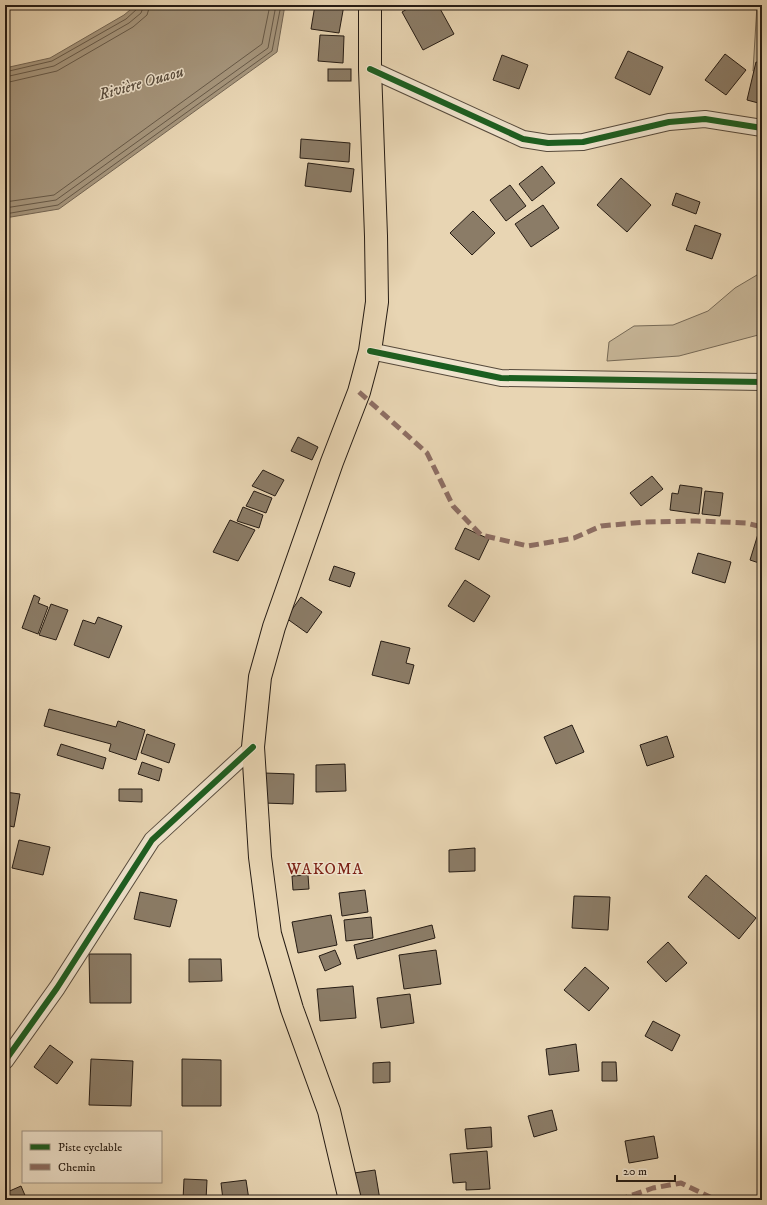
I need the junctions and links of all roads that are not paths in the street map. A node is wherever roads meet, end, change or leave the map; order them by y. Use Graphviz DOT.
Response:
graph roads {
  1 [pos="370,5"];
  2 [pos="370,69"];
  3 [pos="762,128"];
  4 [pos="370,351"];
  5 [pos="762,382"];
  6 [pos="253,747"];
  7 [pos="5,1061"];
  8 [pos="350,1200"];
  1 -- 2 [label="main road"];
  2 -- 3 [label="street"];
  2 -- 4 [label="main road"];
  4 -- 5 [label="street"];
  4 -- 6 [label="main road"];
  6 -- 7 [label="street"];
  6 -- 8 [label="main road"];
}
